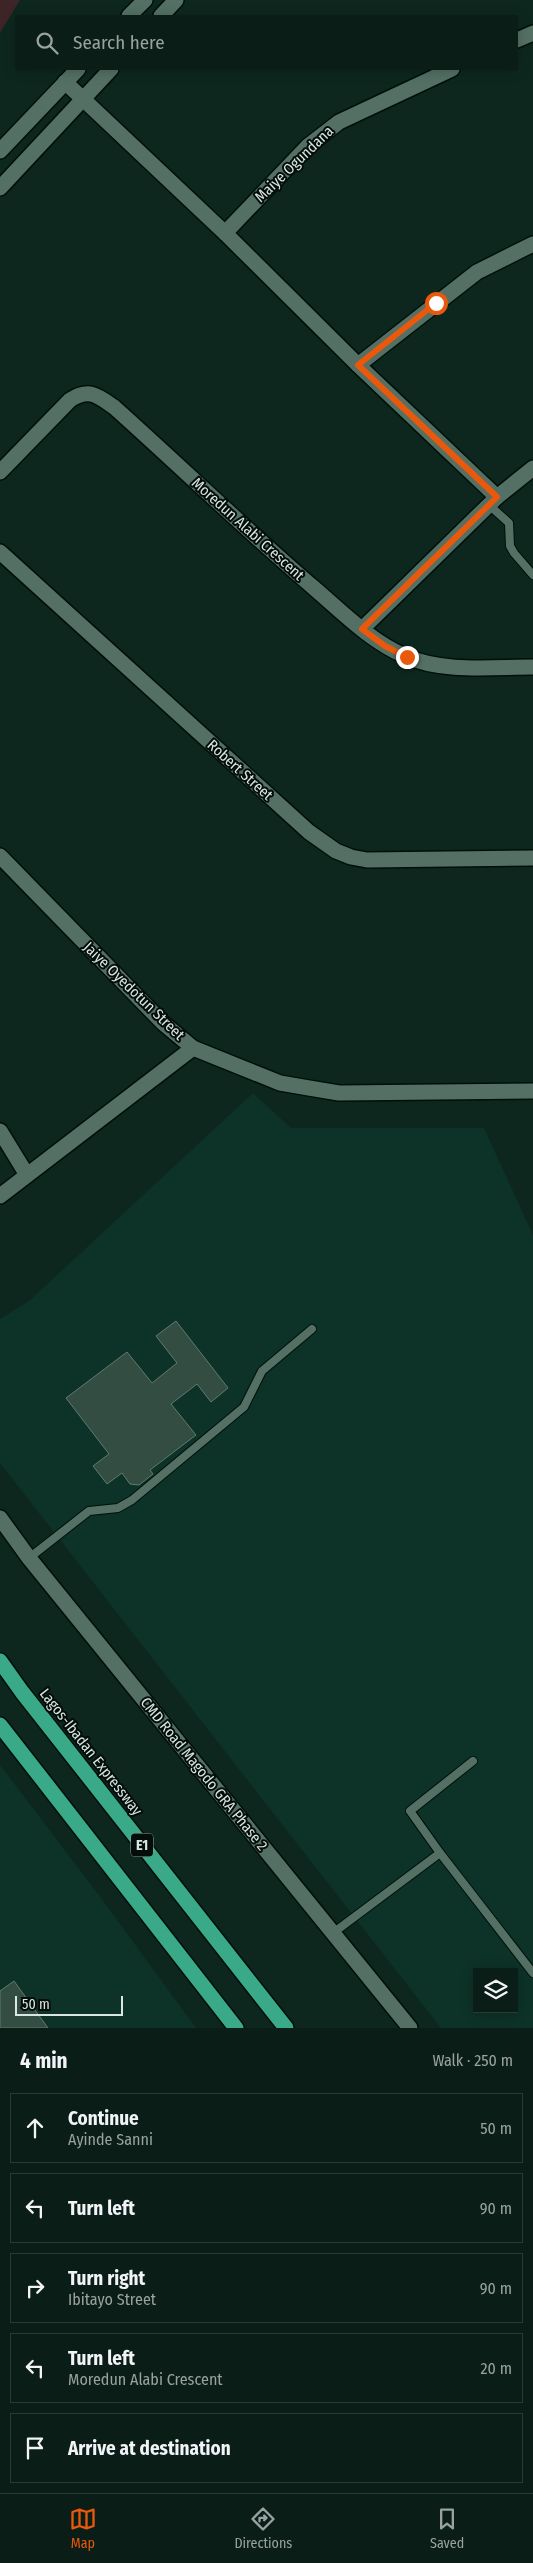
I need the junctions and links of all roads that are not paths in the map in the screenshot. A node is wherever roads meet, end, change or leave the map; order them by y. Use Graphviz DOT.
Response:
graph roads {
  1 [pos="145,0"];
  2 [pos="176,0"];
  3 [pos="130,15"];
  4 [pos="162,15"];
  5 [pos="533,32"];
  6 [pos="518,40"];
  7 [pos="77,70"];
  8 [pos="110,70"];
  9 [pos="450,70"];
  10 [pos="65,82"];
  11 [pos="82,100"];
  12 [pos="0,151"];
  13 [pos="0,188"];
  14 [pos="225,233"];
  15 [pos="533,244"];
  16 [pos="358,365"];
  17 [pos="533,468"];
  18 [pos="0,472"];
  19 [pos="493,501"];
  20 [pos="0,552"];
  21 [pos="533,575"];
  22 [pos="362,629"];
  23 [pos="533,667"];
  24 [pos="0,856"];
  25 [pos="533,858"];
  26 [pos="192,1048"];
  27 [pos="533,1091"];
  28 [pos="0,1130"];
  29 [pos="27,1175"];
  30 [pos="0,1196"];
  31 [pos="312,1329"];
  32 [pos="0,1518"];
  33 [pos="29,1558"];
  34 [pos="0,1662"];
  35 [pos="0,1725"];
  36 [pos="473,1762"];
  37 [pos="440,1853"];
  38 [pos="333,1933"];
  39 [pos="533,1973"];
  40 [pos="236,2028"];
  41 [pos="286,2028"];
  42 [pos="410,2028"];
  1 -- 3 [label="street"];
  2 -- 4 [label="street"];
  5 -- 6 [label="street"];
  7 -- 10 [label="street"];
  8 -- 11 [label="street"];
  9 -- 14 [label="street, Maiye Ogundana"];
  10 -- 11 [label="street"];
  10 -- 12 [label="street"];
  11 -- 13 [label="street"];
  11 -- 14 [label="street"];
  14 -- 16 [label="street"];
  15 -- 16 [label="street"];
  16 -- 19 [label="street"];
  17 -- 19 [label="street"];
  18 -- 22 [label="street, Moredun Alabi Crescent"];
  19 -- 21 [label="lane"];
  19 -- 22 [label="street"];
  20 -- 25 [label="street, Robert Street"];
  22 -- 23 [label="street, Moredun Alabi Crescent"];
  24 -- 26 [label="street, Jaiye Oyedotun Street"];
  26 -- 27 [label="street, Jaiye Oyedotun Street"];
  26 -- 29 [label="street"];
  28 -- 29 [label="street"];
  29 -- 30 [label="street"];
  31 -- 33 [label="lane"];
  32 -- 33 [label="street, CMD Road Magodo GRA Phase 2"];
  33 -- 38 [label="street, CMD Road Magodo GRA Phase 2"];
  34 -- 41 [label="highway, Lagos-Ibadan Expressway / E1"];
  35 -- 40 [label="highway, E1"];
  36 -- 37 [label="lane"];
  37 -- 38 [label="lane"];
  37 -- 39 [label="lane"];
  38 -- 42 [label="street, CMD Road Magodo GRA Phase 2"];
}
